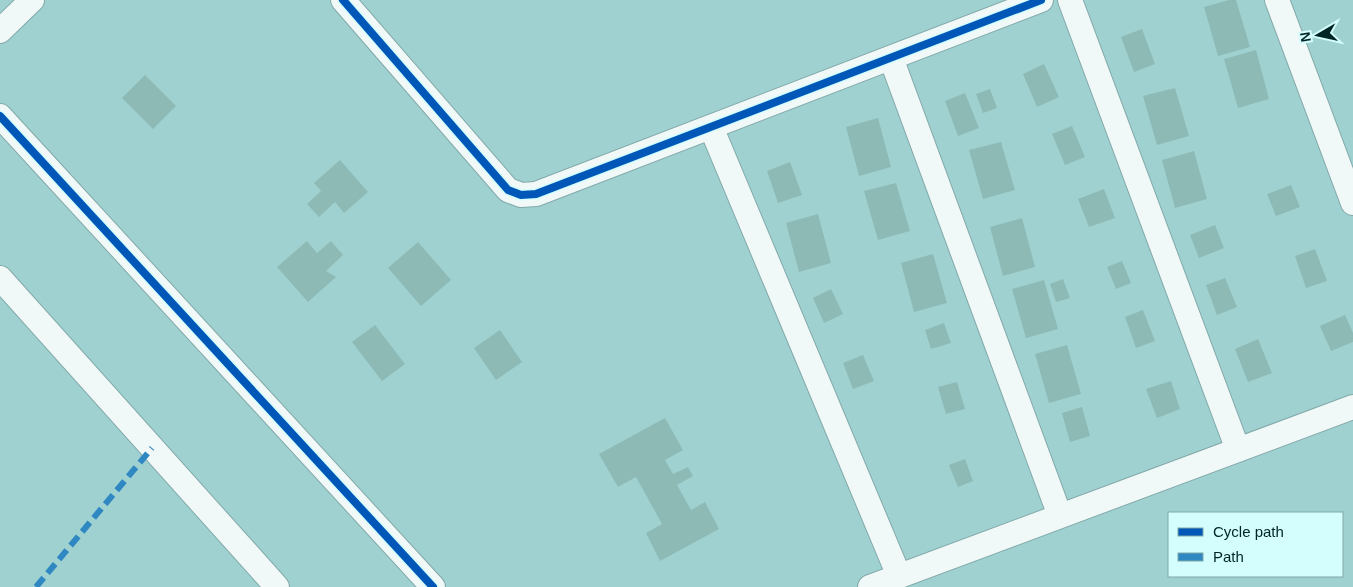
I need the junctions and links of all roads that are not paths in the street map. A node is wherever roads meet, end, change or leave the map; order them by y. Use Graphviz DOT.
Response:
graph roads {
  1 [pos="32,0"];
  2 [pos="342,0"];
  3 [pos="1041,0"];
  4 [pos="1070,0"];
  5 [pos="1277,0"];
  6 [pos="0,31"];
  7 [pos="891,58"];
  8 [pos="0,116"];
  9 [pos="711,127"];
  10 [pos="1353,203"];
  11 [pos="0,278"];
  12 [pos="1353,407"];
  13 [pos="1238,450"];
  14 [pos="1060,516"];
  15 [pos="899,576"];
  16 [pos="277,587"];
  17 [pos="432,587"];
  18 [pos="870,587"];
  1 -- 6 [label="street"];
  2 -- 9 [label="street"];
  3 -- 7 [label="street"];
  4 -- 13 [label="street"];
  5 -- 10 [label="street"];
  7 -- 9 [label="street"];
  7 -- 14 [label="street"];
  8 -- 17 [label="street"];
  9 -- 15 [label="street"];
  11 -- 16 [label="street"];
  12 -- 13 [label="street"];
  13 -- 14 [label="street"];
  14 -- 15 [label="street"];
  15 -- 18 [label="street"];
}
